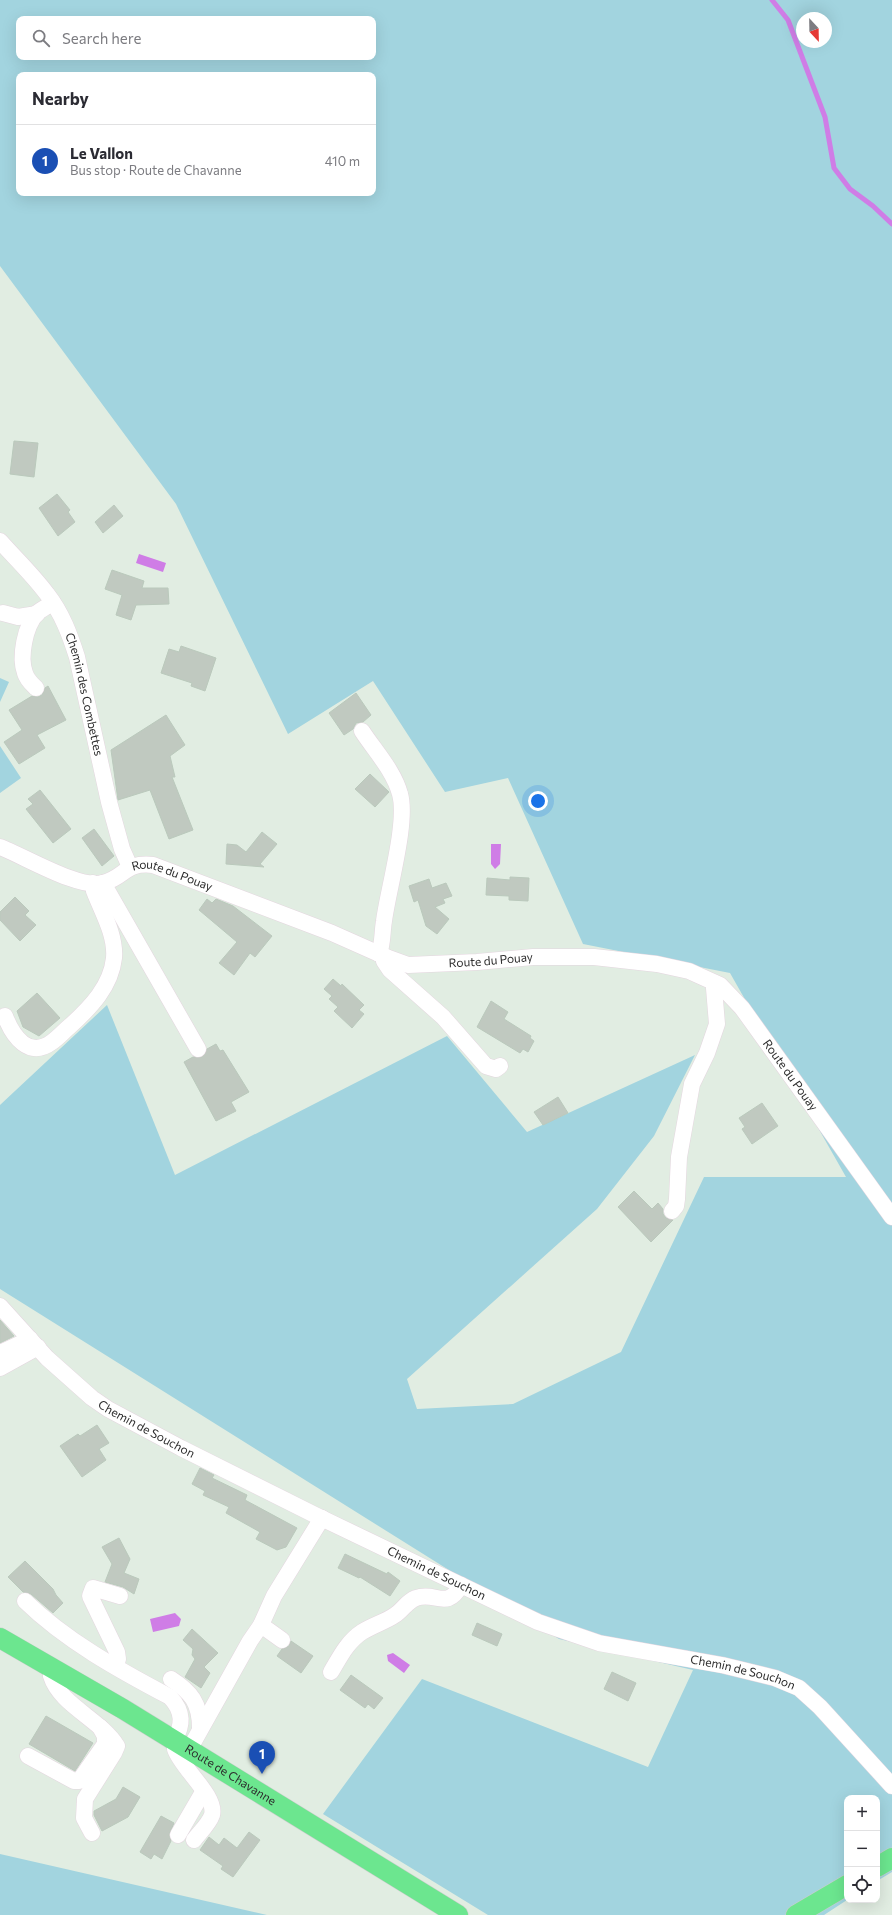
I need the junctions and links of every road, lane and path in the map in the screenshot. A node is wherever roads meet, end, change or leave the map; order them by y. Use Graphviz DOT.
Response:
graph roads {
  1 [pos="0,541"];
  2 [pos="53,603"];
  3 [pos="3,613"];
  4 [pos="37,614"];
  5 [pos="36,688"];
  6 [pos="362,731"];
  7 [pos="0,847"];
  8 [pos="130,867"];
  9 [pos="98,883"];
  10 [pos="382,956"];
  11 [pos="715,983"];
  12 [pos="5,1016"];
  13 [pos="198,1049"];
  14 [pos="500,1066"];
  15 [pos="672,1211"];
  16 [pos="892,1217"];
  17 [pos="0,1306"];
  18 [pos="34,1343"];
  19 [pos="0,1353"];
  20 [pos="0,1368"];
  21 [pos="322,1518"];
  22 [pos="461,1585"];
  23 [pos="120,1596"];
  24 [pos="25,1601"];
  25 [pos="261,1625"];
  26 [pos="0,1638"];
  27 [pos="282,1640"];
  28 [pos="116,1666"];
  29 [pos="55,1669"];
  30 [pos="331,1672"];
  31 [pos="171,1679"];
  32 [pos="100,1726"];
  33 [pos="200,1728"];
  34 [pos="181,1745"];
  35 [pos="28,1756"];
  36 [pos="892,1786"];
  37 [pos="203,1792"];
  38 [pos="92,1833"];
  39 [pos="178,1835"];
  40 [pos="194,1840"];
  41 [pos="892,1858"];
  42 [pos="880,1865"];
  43 [pos="844,1886"];
  44 [pos="458,1915"];
  45 [pos="796,1915"];
  1 -- 2 [label="street, Chemin des Combettes"];
  2 -- 4 [label="street"];
  2 -- 8 [label="street, Chemin des Combettes"];
  3 -- 4 [label="street"];
  4 -- 5 [label="street"];
  6 -- 10 [label="street"];
  7 -- 9 [label="street"];
  8 -- 9 [label="street, Route du Pouay"];
  8 -- 10 [label="street, Route du Pouay"];
  9 -- 12 [label="street"];
  9 -- 13 [label="street"];
  10 -- 11 [label="street, Route du Pouay"];
  10 -- 14 [label="street"];
  11 -- 15 [label="street"];
  11 -- 16 [label="street, Route du Pouay"];
  17 -- 18 [label="street, Chemin de Souchon"];
  18 -- 19 [label="street"];
  18 -- 20 [label="street"];
  18 -- 21 [label="street, Chemin de Souchon"];
  21 -- 22 [label="street, Chemin de Souchon"];
  21 -- 25 [label="street"];
  22 -- 30 [label="street"];
  22 -- 36 [label="street, Chemin de Souchon"];
  23 -- 28 [label="street"];
  24 -- 28 [label="street"];
  25 -- 27 [label="street"];
  25 -- 33 [label="street"];
  26 -- 29 [label="main road, Route de Chavanne"];
  28 -- 34 [label="street"];
  29 -- 32 [label="street"];
  29 -- 34 [label="main road, Route de Chavanne"];
  31 -- 33 [label="street"];
  32 -- 35 [label="street"];
  32 -- 38 [label="street"];
  33 -- 34 [label="street"];
  34 -- 37 [label="street"];
  34 -- 44 [label="main road, Route de Chavanne"];
  37 -- 39 [label="street"];
  37 -- 40 [label="street"];
  41 -- 42 [label="main road"];
  43 -- 45 [label="main road"];
}
